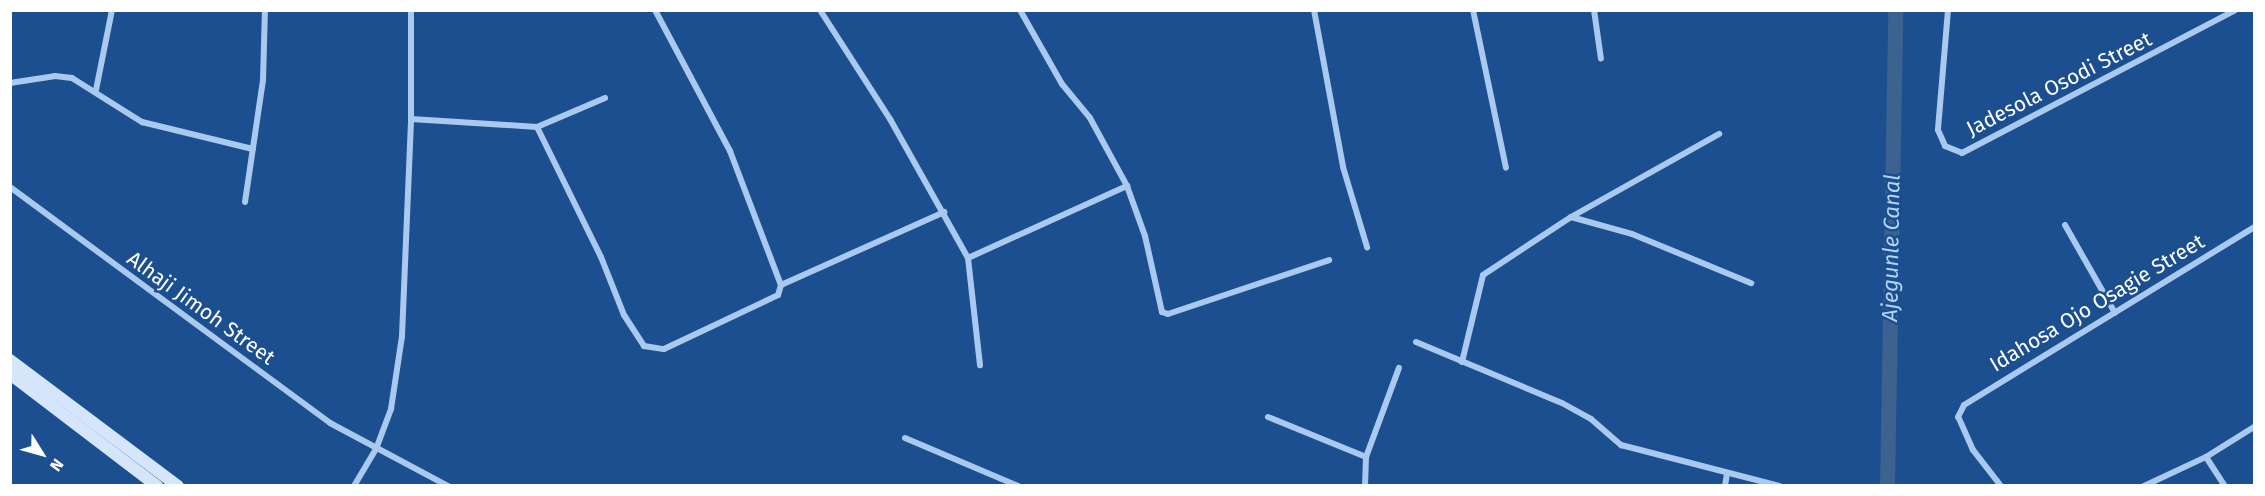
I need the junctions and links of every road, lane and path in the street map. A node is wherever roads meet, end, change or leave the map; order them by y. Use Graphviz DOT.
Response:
graph roads {
  1 [pos="112,10"];
  2 [pos="265,10"];
  3 [pos="411,10"];
  4 [pos="655,10"];
  5 [pos="820,10"];
  6 [pos="1020,10"];
  7 [pos="1314,10"];
  8 [pos="1473,10"];
  9 [pos="1594,10"];
  10 [pos="1948,10"];
  11 [pos="2235,10"];
  12 [pos="1601,59"];
  13 [pos="10,83"];
  14 [pos="96,90"];
  15 [pos="605,98"];
  16 [pos="411,119"];
  17 [pos="537,127"];
  18 [pos="1719,134"];
  19 [pos="253,149"];
  20 [pos="1506,168"];
  21 [pos="1127,186"];
  22 [pos="10,187"];
  23 [pos="245,202"];
  24 [pos="944,212"];
  25 [pos="1571,217"];
  26 [pos="2065,225"];
  27 [pos="2254,227"];
  28 [pos="1367,247"];
  29 [pos="968,258"];
  30 [pos="1329,260"];
  31 [pos="1750,283"];
  32 [pos="781,285"];
  33 [pos="2115,313"];
  34 [pos="1416,342"];
  35 [pos="10,360"];
  36 [pos="1462,362"];
  37 [pos="980,364"];
  38 [pos="1399,368"];
  39 [pos="10,374"];
  40 [pos="1268,417"];
  41 [pos="101,427"];
  42 [pos="2254,427"];
  43 [pos="92,437"];
  44 [pos="905,438"];
  45 [pos="376,449"];
  46 [pos="1366,457"];
  47 [pos="2206,457"];
  48 [pos="1727,472"];
  49 [pos="157,486"];
  50 [pos="178,486"];
  51 [pos="354,486"];
  52 [pos="448,486"];
  53 [pos="1018,486"];
  54 [pos="1365,486"];
  55 [pos="1725,486"];
  56 [pos="1780,486"];
  57 [pos="2001,486"];
  58 [pos="2144,486"];
  59 [pos="2225,486"];
  1 -- 14 [label="street"];
  2 -- 19 [label="street"];
  3 -- 16 [label="street"];
  4 -- 32 [label="street"];
  5 -- 24 [label="street"];
  6 -- 21 [label="street"];
  7 -- 28 [label="street"];
  8 -- 20 [label="street"];
  9 -- 12 [label="street"];
  10 -- 11 [label="street, Jadesola Osodi Street"];
  13 -- 14 [label="street"];
  14 -- 19 [label="street"];
  15 -- 17 [label="street"];
  16 -- 17 [label="street"];
  16 -- 45 [label="street"];
  17 -- 32 [label="street"];
  18 -- 25 [label="street"];
  19 -- 23 [label="street"];
  21 -- 29 [label="street"];
  21 -- 30 [label="street"];
  22 -- 45 [label="street, Alhaji Jimoh Street"];
  24 -- 29 [label="street"];
  24 -- 32 [label="street"];
  25 -- 31 [label="street"];
  25 -- 36 [label="street"];
  26 -- 33 [label="street"];
  27 -- 33 [label="street, Idahosa Ojo Osagie Street"];
  29 -- 37 [label="street"];
  33 -- 57 [label="street, Idahosa Ojo Osagie Street"];
  34 -- 36 [label="street"];
  35 -- 41 [label="main road"];
  36 -- 48 [label="street"];
  38 -- 46 [label="street"];
  39 -- 43 [label="main road"];
  40 -- 46 [label="street"];
  41 -- 43 [label="main road"];
  41 -- 50 [label="main road"];
  42 -- 47 [label="street"];
  43 -- 49 [label="main road"];
  44 -- 53 [label="street"];
  45 -- 51 [label="street"];
  45 -- 52 [label="street, Alhaji Jimoh Street"];
  46 -- 54 [label="street"];
  47 -- 58 [label="street"];
  47 -- 59 [label="street"];
  48 -- 55 [label="street"];
  48 -- 56 [label="street"];
}
